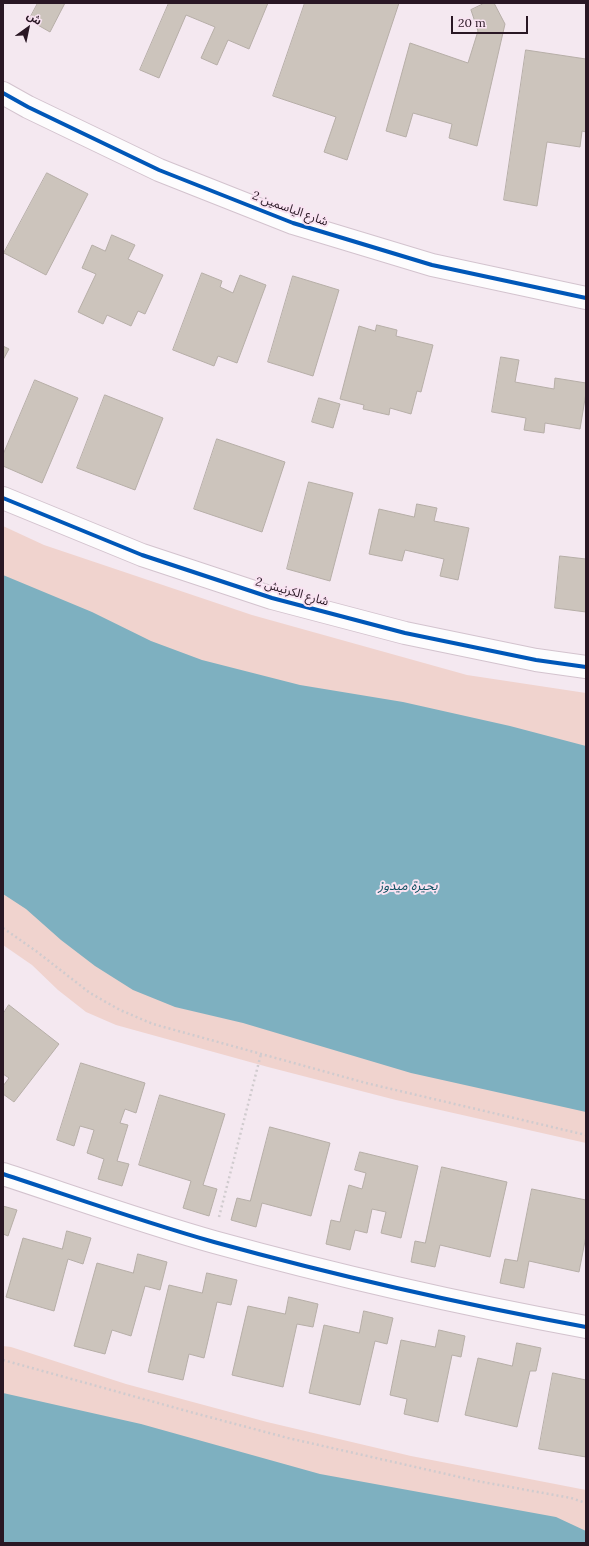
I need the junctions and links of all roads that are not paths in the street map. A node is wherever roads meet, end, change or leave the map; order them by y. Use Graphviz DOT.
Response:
graph roads {
  1 [pos="3,93"];
  2 [pos="586,298"];
  3 [pos="3,498"];
  4 [pos="586,667"];
  5 [pos="3,1174"];
  6 [pos="586,1327"];
  1 -- 2 [label="street, شارع الياسمين 2"];
  3 -- 4 [label="street, شارع الكرنيش 2"];
  5 -- 6 [label="street"];
}
